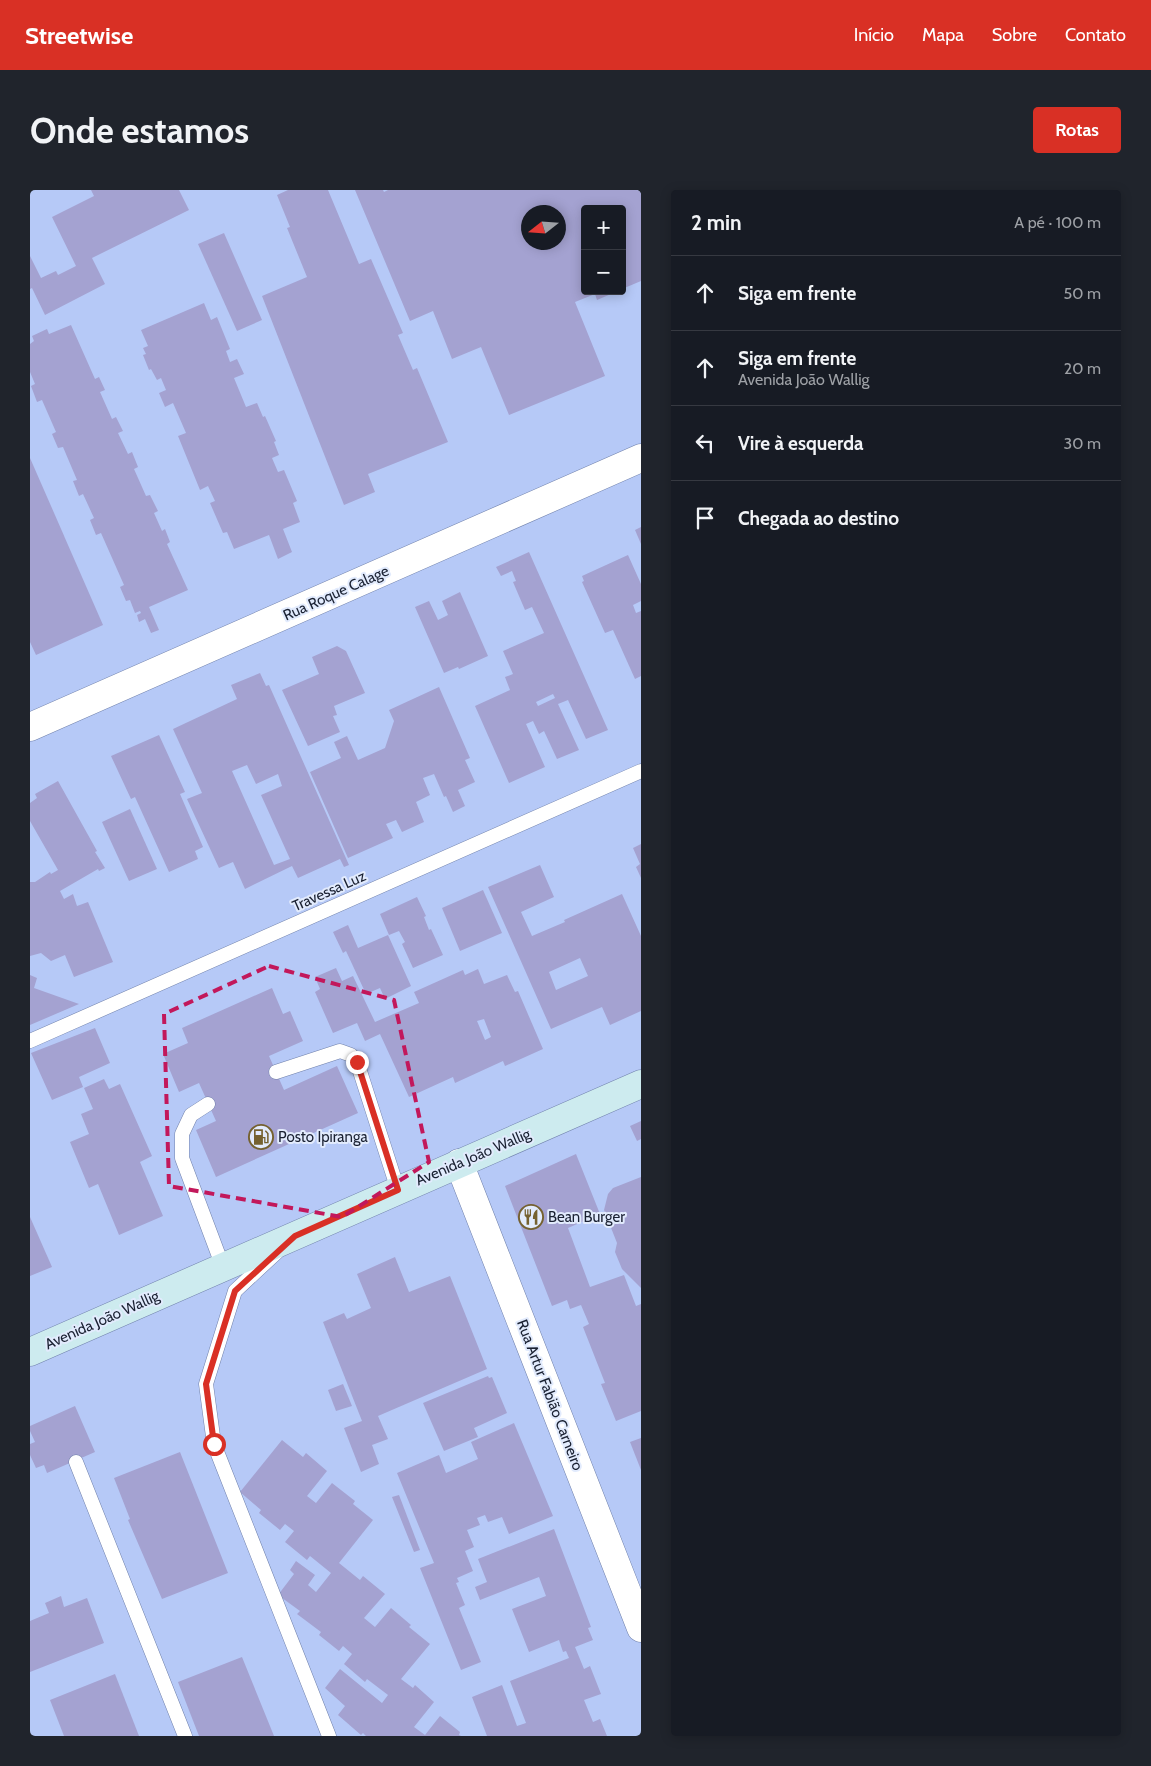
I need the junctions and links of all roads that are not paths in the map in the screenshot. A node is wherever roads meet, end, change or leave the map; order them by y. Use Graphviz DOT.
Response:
graph roads {
  1 [pos="641,458"];
  2 [pos="30,727"];
  3 [pos="641,771"];
  4 [pos="30,1041"];
  5 [pos="276,1072"];
  6 [pos="641,1084"];
  7 [pos="208,1104"];
  8 [pos="460,1163"];
  9 [pos="398,1190"];
  10 [pos="295,1236"];
  11 [pos="223,1267"];
  12 [pos="33,1357"];
  13 [pos="76,1462"];
  14 [pos="641,1628"];
  15 [pos="184,1736"];
  16 [pos="329,1736"];
  1 -- 2 [label="street, Rua Roque Calage"];
  3 -- 4 [label="lane, Travessa Luz"];
  5 -- 9 [label="lane"];
  6 -- 8 [label="main road, Avenida João Wallig"];
  7 -- 11 [label="lane"];
  8 -- 9 [label="main road, Avenida João Wallig"];
  8 -- 14 [label="street, Rua Artur Fabião Carneiro"];
  9 -- 10 [label="main road, Avenida João Wallig"];
  10 -- 11 [label="main road, Avenida João Wallig"];
  10 -- 16 [label="lane"];
  11 -- 12 [label="main road, Avenida João Wallig"];
  13 -- 15 [label="lane"];
}
